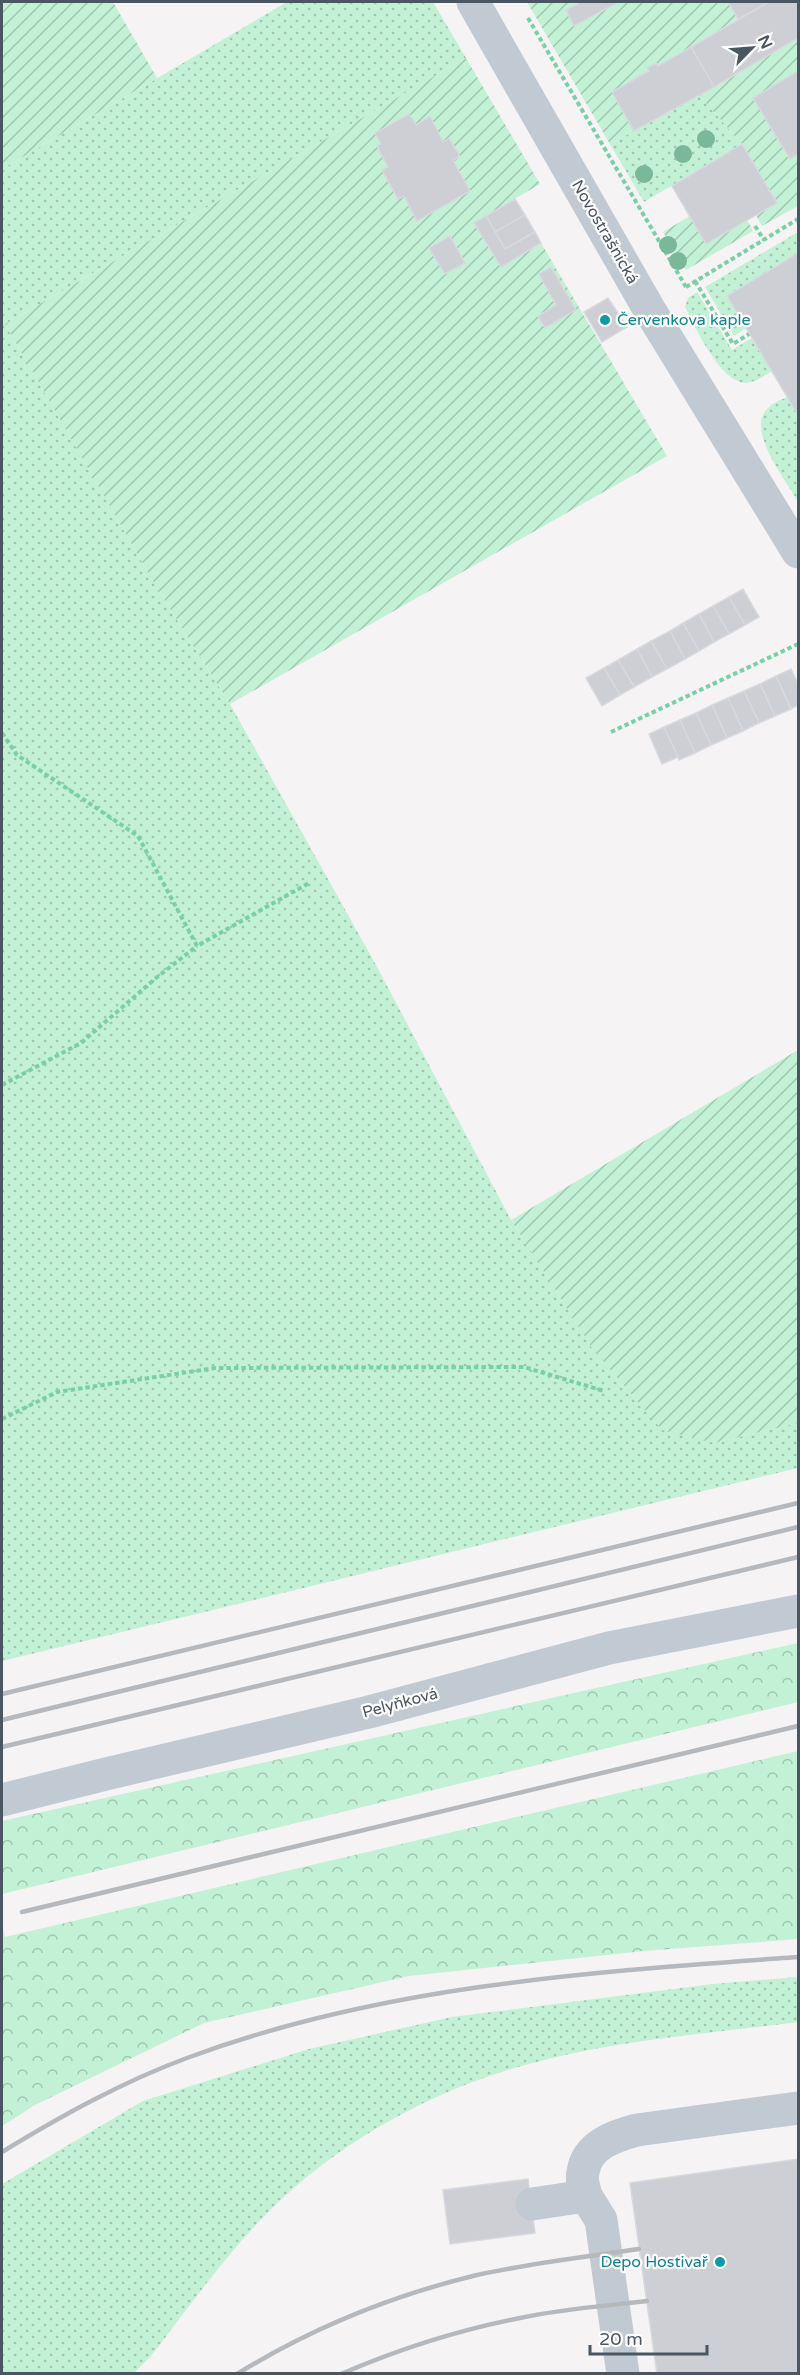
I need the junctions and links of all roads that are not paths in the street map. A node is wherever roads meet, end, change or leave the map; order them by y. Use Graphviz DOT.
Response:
graph roads {
  1 [pos="473,2"];
  2 [pos="798,552"];
  3 [pos="798,1611"];
  4 [pos="2,1800"];
  5 [pos="798,2108"];
  6 [pos="586,2196"];
  7 [pos="532,2204"];
  8 [pos="623,2373"];
  1 -- 2 [label="street, Novostrašnická"];
  3 -- 4 [label="street, Pelyňková"];
  5 -- 6 [label="street"];
  6 -- 7 [label="street"];
  6 -- 8 [label="street"];
}
